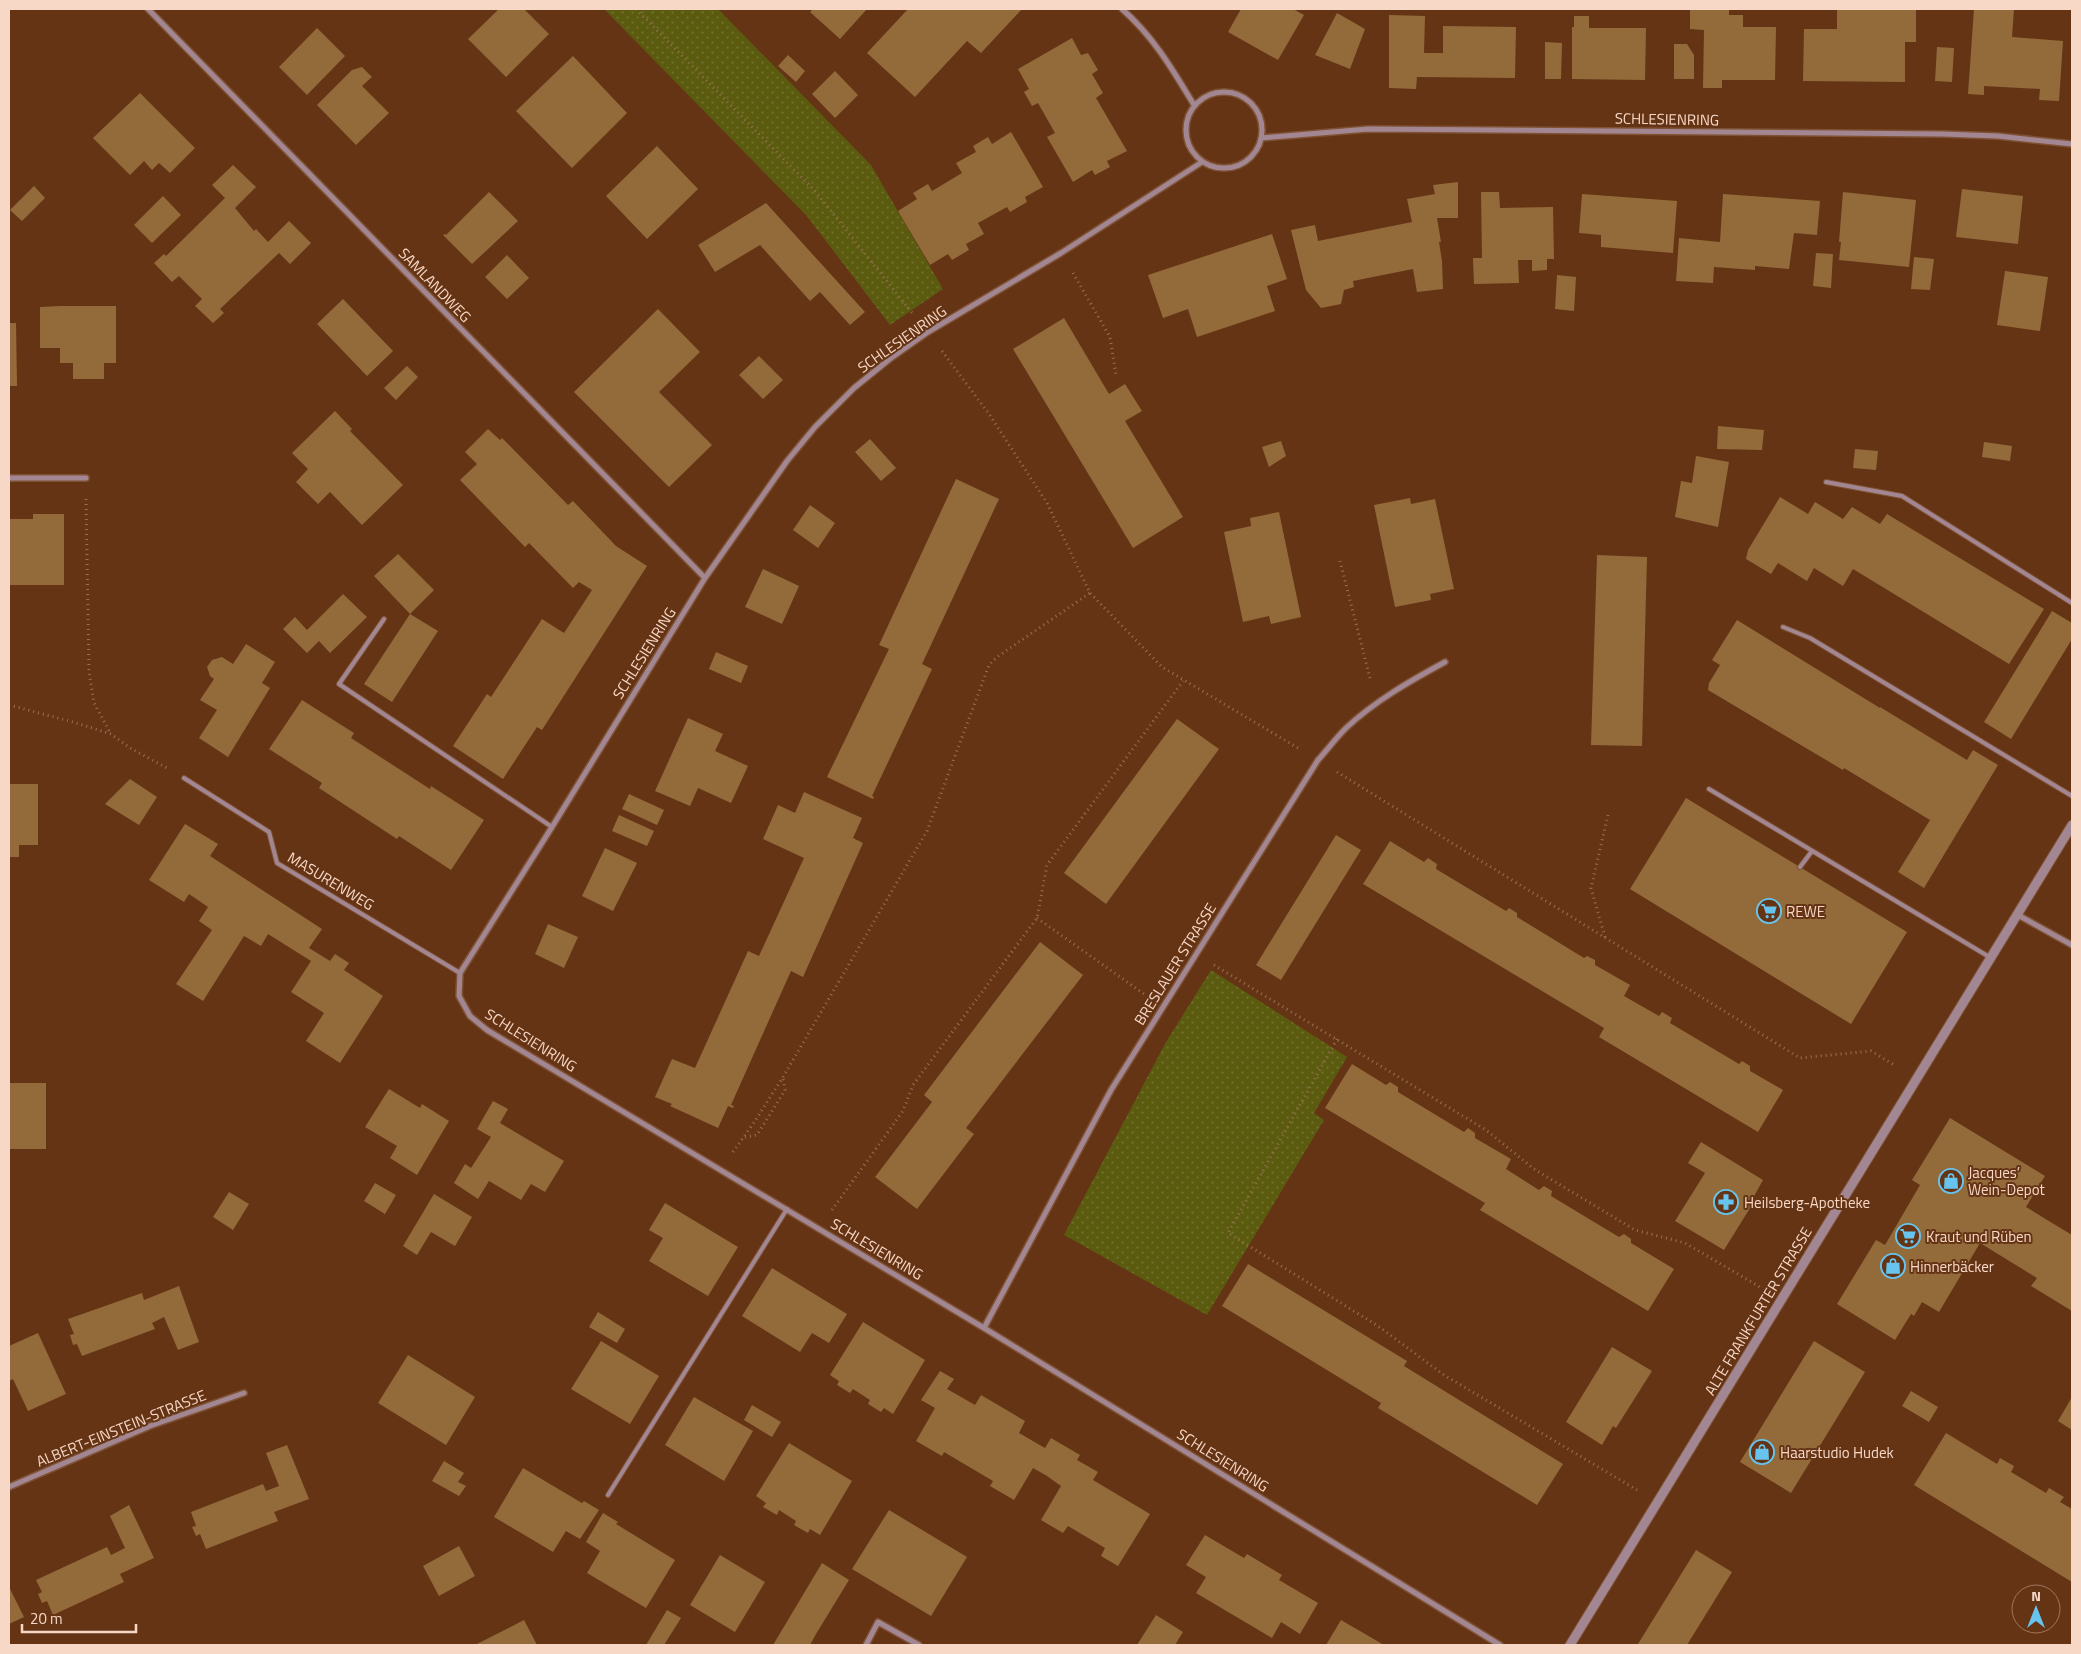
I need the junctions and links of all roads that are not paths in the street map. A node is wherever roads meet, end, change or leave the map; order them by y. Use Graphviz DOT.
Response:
graph roads {
  1 [pos="148,9"];
  2 [pos="1122,9"];
  3 [pos="1194,104"];
  4 [pos="1262,138"];
  5 [pos="2072,144"];
  6 [pos="1202,162"];
  7 [pos="9,478"];
  8 [pos="86,478"];
  9 [pos="1826,482"];
  10 [pos="704,578"];
  11 [pos="2072,603"];
  12 [pos="384,619"];
  13 [pos="1783,627"];
  14 [pos="1445,662"];
  15 [pos="184,778"];
  16 [pos="1710,789"];
  17 [pos="2072,796"];
  18 [pos="2072,825"];
  19 [pos="552,827"];
  20 [pos="1812,851"];
  21 [pos="1800,867"];
  22 [pos="2018,915"];
  23 [pos="2072,944"];
  24 [pos="1991,958"];
  25 [pos="460,973"];
  26 [pos="787,1209"];
  27 [pos="984,1328"];
  28 [pos="244,1393"];
  29 [pos="9,1487"];
  30 [pos="608,1495"];
  31 [pos="866,1645"];
  32 [pos="919,1645"];
  33 [pos="1500,1645"];
  34 [pos="1570,1645"];
  1 -- 10 [label="street, SAMLANDWEG"];
  2 -- 3 [label="street"];
  3 -- 4 [label="street"];
  3 -- 6 [label="street"];
  4 -- 5 [label="street, SCHLESIENRING"];
  4 -- 6 [label="street"];
  6 -- 10 [label="street, SCHLESIENRING"];
  7 -- 8 [label="street"];
  9 -- 11 [label="lane"];
  10 -- 19 [label="street, SCHLESIENRING"];
  12 -- 19 [label="lane"];
  13 -- 17 [label="lane"];
  14 -- 27 [label="street, BRESLAUER STRASSE"];
  15 -- 25 [label="lane, MASURENWEG"];
  16 -- 20 [label="lane"];
  18 -- 22 [label="street, ALTE FRANKFURTER STRASSE"];
  19 -- 25 [label="street, SCHLESIENRING"];
  20 -- 21 [label="lane"];
  20 -- 24 [label="lane"];
  22 -- 23 [label="street"];
  22 -- 24 [label="street, ALTE FRANKFURTER STRASSE"];
  24 -- 34 [label="street, ALTE FRANKFURTER STRASSE"];
  25 -- 26 [label="street, SCHLESIENRING"];
  26 -- 27 [label="street, SCHLESIENRING"];
  26 -- 30 [label="lane"];
  27 -- 33 [label="street, SCHLESIENRING"];
  28 -- 29 [label="street, ALBERT-EINSTEIN-STRASSE"];
  31 -- 32 [label="street"];
}
